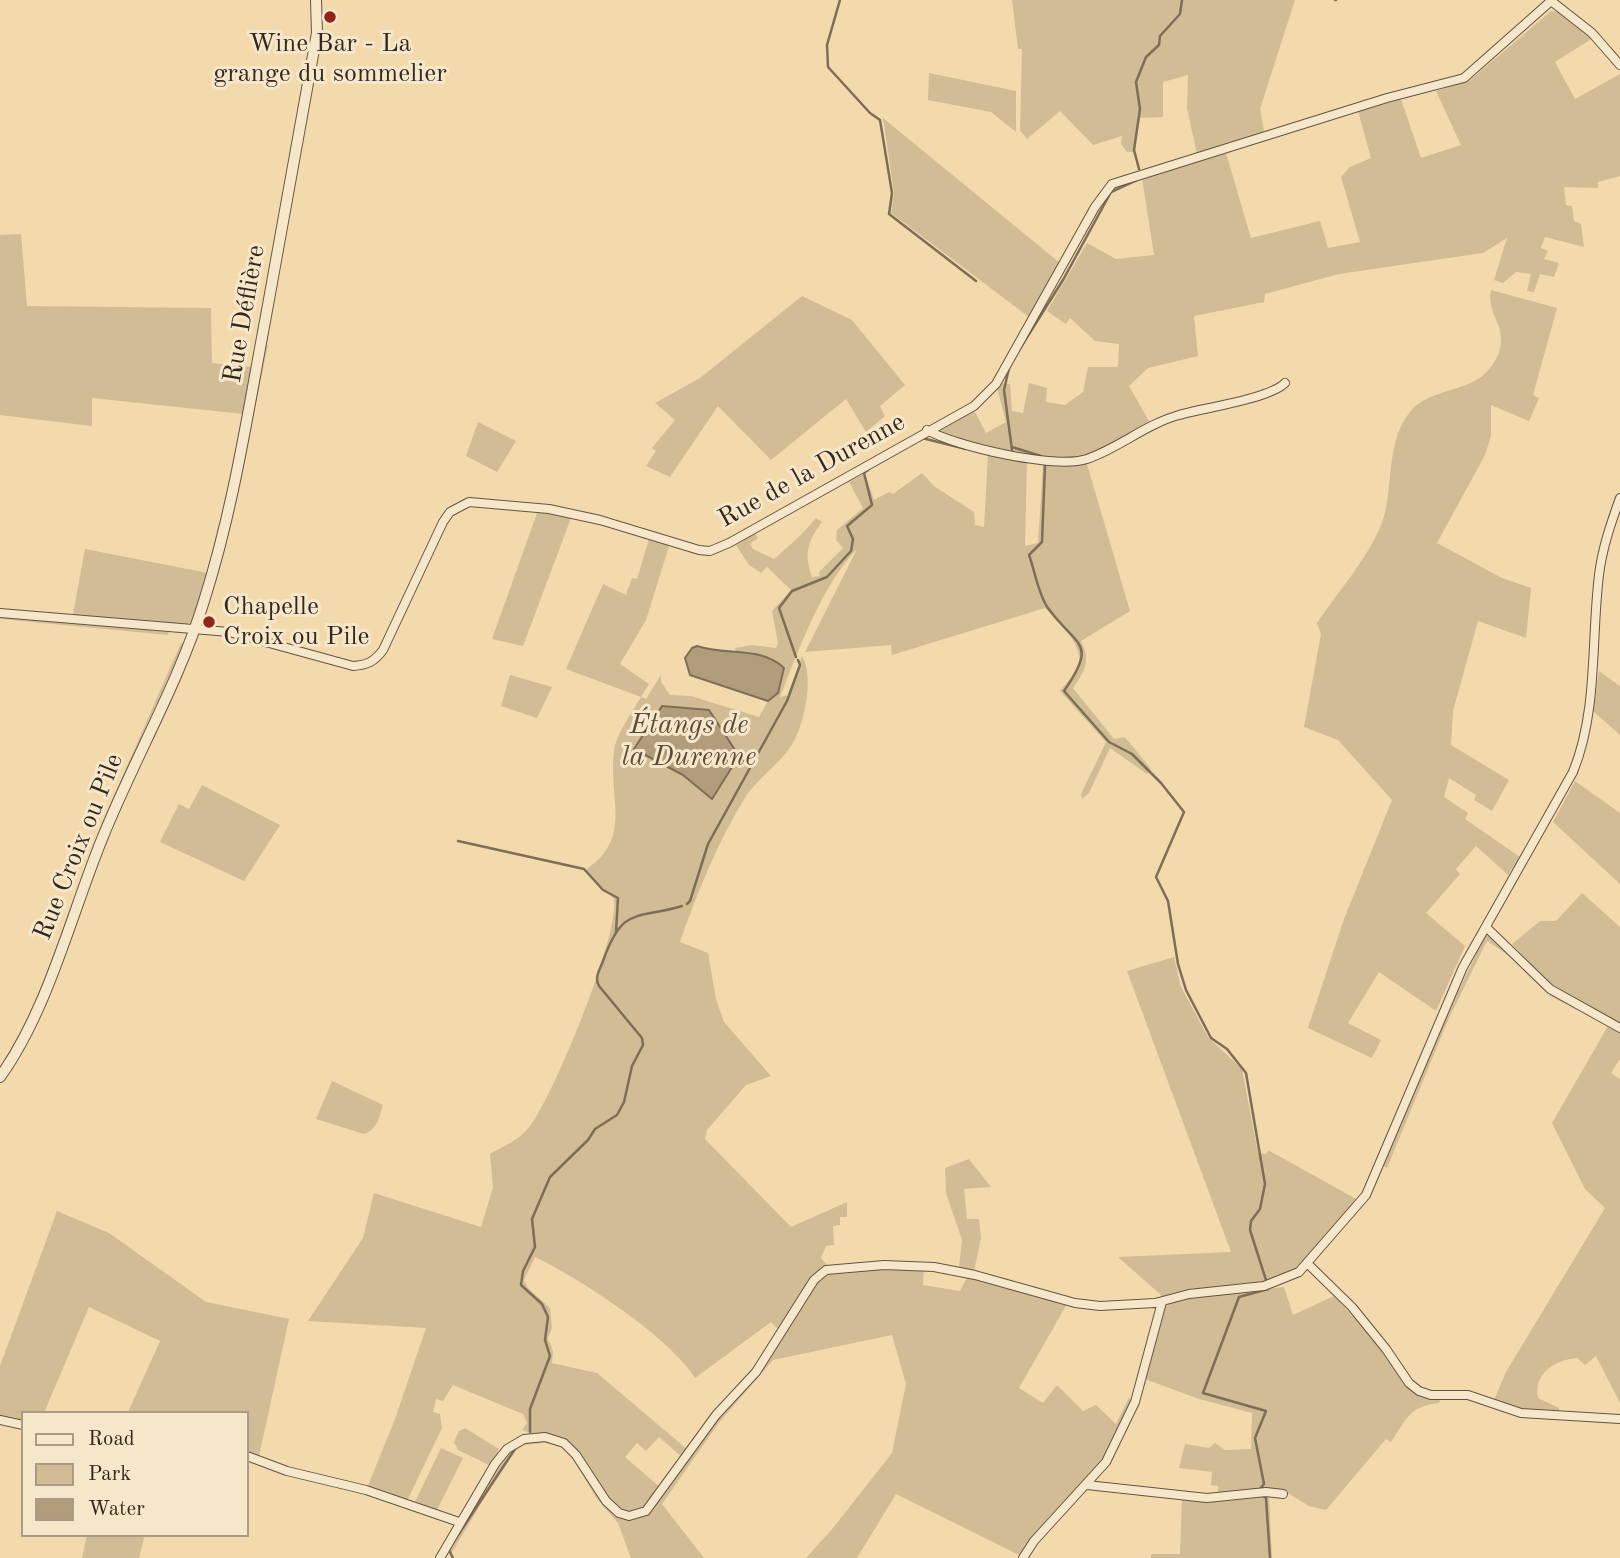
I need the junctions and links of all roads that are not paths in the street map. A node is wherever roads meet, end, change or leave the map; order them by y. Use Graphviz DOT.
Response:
graph roads {
  1 [pos="316,0"];
  2 [pos="1550,1"];
  3 [pos="1620,65"];
  4 [pos="1285,383"];
  5 [pos="927,430"];
  6 [pos="1620,498"];
  7 [pos="0,613"];
  8 [pos="194,632"];
  9 [pos="1486,926"];
  10 [pos="1620,1028"];
  11 [pos="0,1077"];
  12 [pos="1309,1265"];
  13 [pos="1162,1302"];
  14 [pos="0,1419"];
  15 [pos="1620,1419"];
  16 [pos="21,1424"];
  17 [pos="248,1456"];
  18 [pos="1102,1468"];
  19 [pos="1087,1485"];
  20 [pos="1111,1488"];
  21 [pos="1283,1494"];
  22 [pos="459,1522"];
  23 [pos="440,1558"];
  24 [pos="1023,1558"];
  1 -- 8 [label="street, Rue Déflière"];
  2 -- 3 [label="street"];
  2 -- 5 [label="street, Rue de la Durenne"];
  4 -- 5 [label="street, Rue de la Durenne"];
  5 -- 8 [label="street, Rue de la Durenne"];
  6 -- 9 [label="street"];
  7 -- 8 [label="street"];
  8 -- 11 [label="street, Rue Croix ou Pile"];
  9 -- 10 [label="street"];
  9 -- 12 [label="street"];
  12 -- 13 [label="street"];
  12 -- 15 [label="street"];
  13 -- 18 [label="street"];
  13 -- 22 [label="street"];
  14 -- 16 [label="street"];
  17 -- 22 [label="street"];
  18 -- 19 [label="street"];
  18 -- 20 [label="street"];
  19 -- 20 [label="street"];
  19 -- 24 [label="street"];
  20 -- 21 [label="street"];
  22 -- 23 [label="street"];
}
